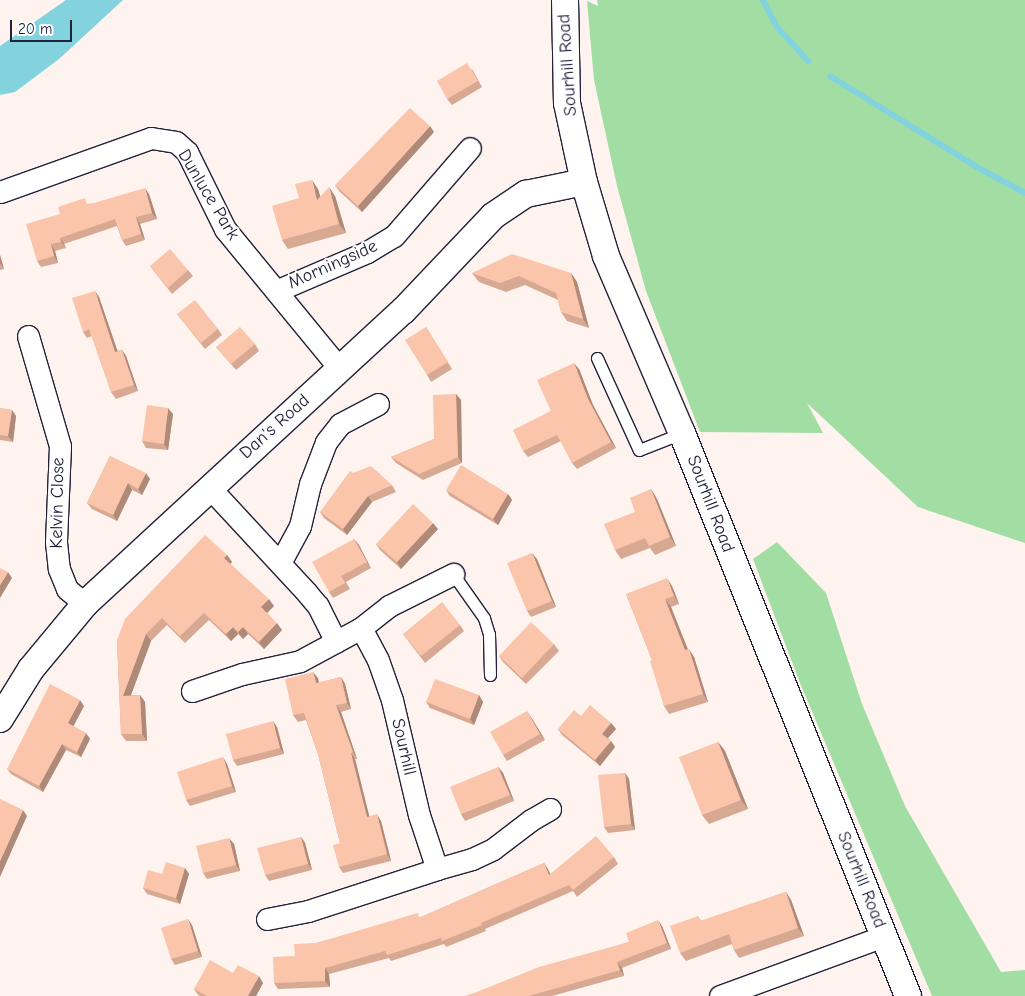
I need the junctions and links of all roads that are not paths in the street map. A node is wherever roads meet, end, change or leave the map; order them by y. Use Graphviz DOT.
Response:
graph roads {
  1 [pos="565,0"];
  2 [pos="470,148"];
  3 [pos="584,182"];
  4 [pos="0,192"];
  5 [pos="276,291"];
  6 [pos="28,336"];
  7 [pos="597,358"];
  8 [pos="339,368"];
  9 [pos="378,404"];
  10 [pos="682,433"];
  11 [pos="209,487"];
  12 [pos="280,564"];
  13 [pos="453,574"];
  14 [pos="85,604"];
  15 [pos="361,628"];
  16 [pos="336,642"];
  17 [pos="490,675"];
  18 [pos="192,691"];
  19 [pos="0,719"];
  20 [pos="550,809"];
  21 [pos="437,868"];
  22 [pos="267,920"];
  23 [pos="884,936"];
  24 [pos="720,996"];
  25 [pos="908,996"];
  1 -- 3 [label="street, Sourhill Road"];
  2 -- 5 [label="street, Morningside"];
  3 -- 8 [label="street, Dan's Road"];
  3 -- 10 [label="street, Sourhill Road"];
  4 -- 5 [label="street, Dunluce Park"];
  5 -- 8 [label="street, Dunluce Park"];
  6 -- 14 [label="street, Kelvin Close"];
  7 -- 10 [label="lane"];
  8 -- 11 [label="street, Dan's Road"];
  9 -- 12 [label="street"];
  10 -- 23 [label="street, Sourhill Road"];
  11 -- 12 [label="street"];
  11 -- 14 [label="street, Dan's Road"];
  12 -- 16 [label="street"];
  13 -- 15 [label="street"];
  13 -- 17 [label="lane"];
  14 -- 19 [label="street, Dan's Road"];
  15 -- 16 [label="street"];
  15 -- 21 [label="street, Sourhill"];
  16 -- 18 [label="street"];
  20 -- 21 [label="street"];
  21 -- 22 [label="street"];
  23 -- 24 [label="street"];
  23 -- 25 [label="street, Sourhill Road"];
}
